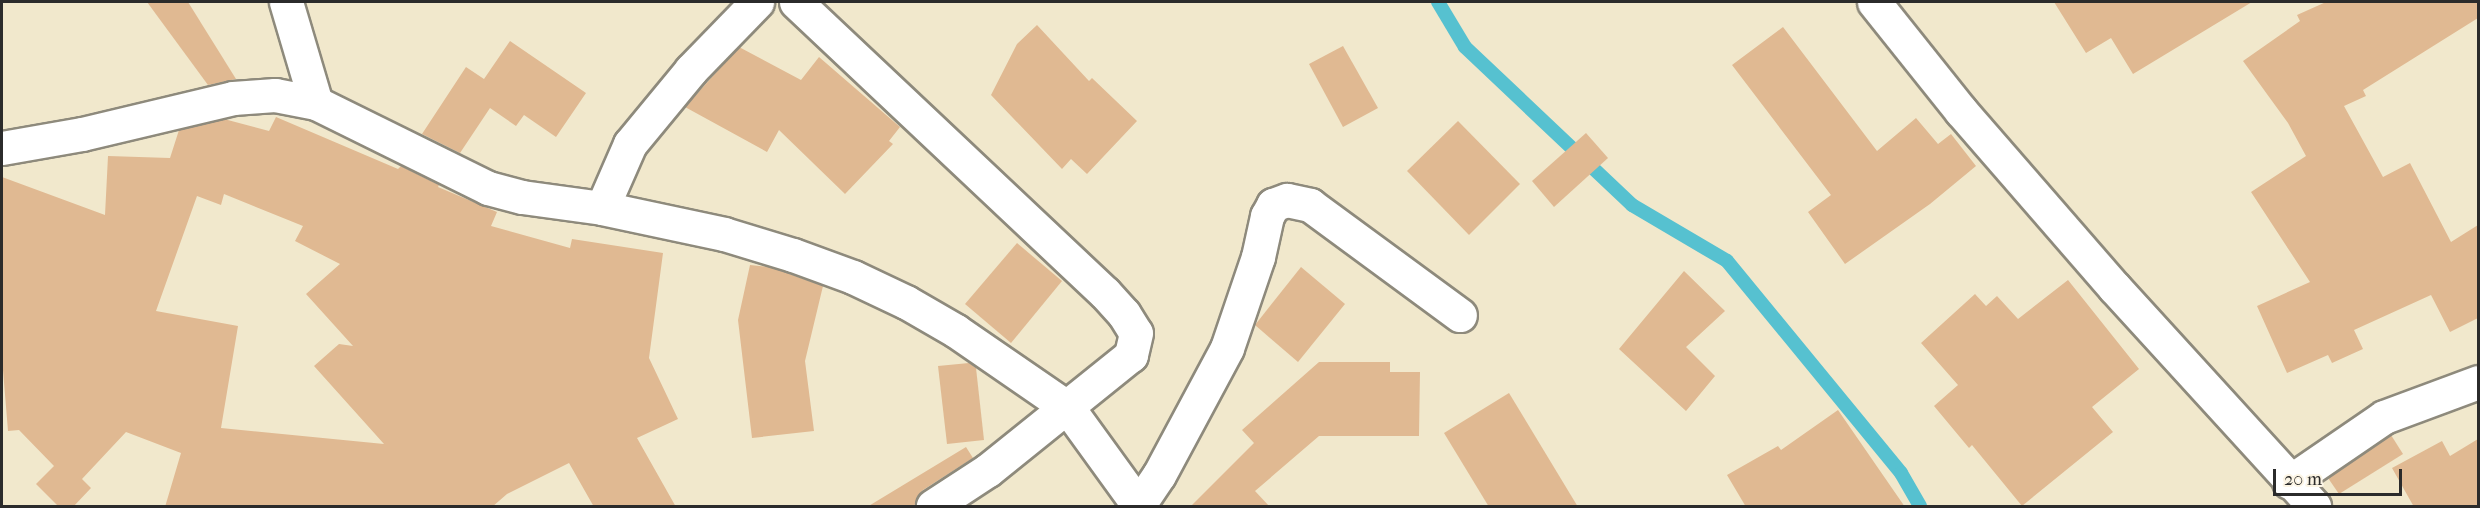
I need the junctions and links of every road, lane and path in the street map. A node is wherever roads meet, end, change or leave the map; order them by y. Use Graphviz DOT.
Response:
graph roads {
  1 [pos="286,2"];
  2 [pos="757,2"];
  3 [pos="796,2"];
  4 [pos="1874,2"];
  5 [pos="316,103"];
  6 [pos="2,148"];
  7 [pos="602,208"];
  8 [pos="1460,315"];
  9 [pos="2478,382"];
  10 [pos="1068,408"];
  11 [pos="2289,482"];
  12 [pos="1138,506"];
  13 [pos="933,507"];
  14 [pos="2314,507"];
  1 -- 5 [label="street"];
  2 -- 7 [label="street"];
  3 -- 10 [label="street"];
  4 -- 11 [label="street"];
  5 -- 6 [label="street"];
  5 -- 7 [label="street"];
  7 -- 10 [label="street"];
  8 -- 12 [label="street"];
  9 -- 11 [label="street"];
  10 -- 12 [label="street"];
  10 -- 13 [label="street"];
  11 -- 14 [label="street"];
}
